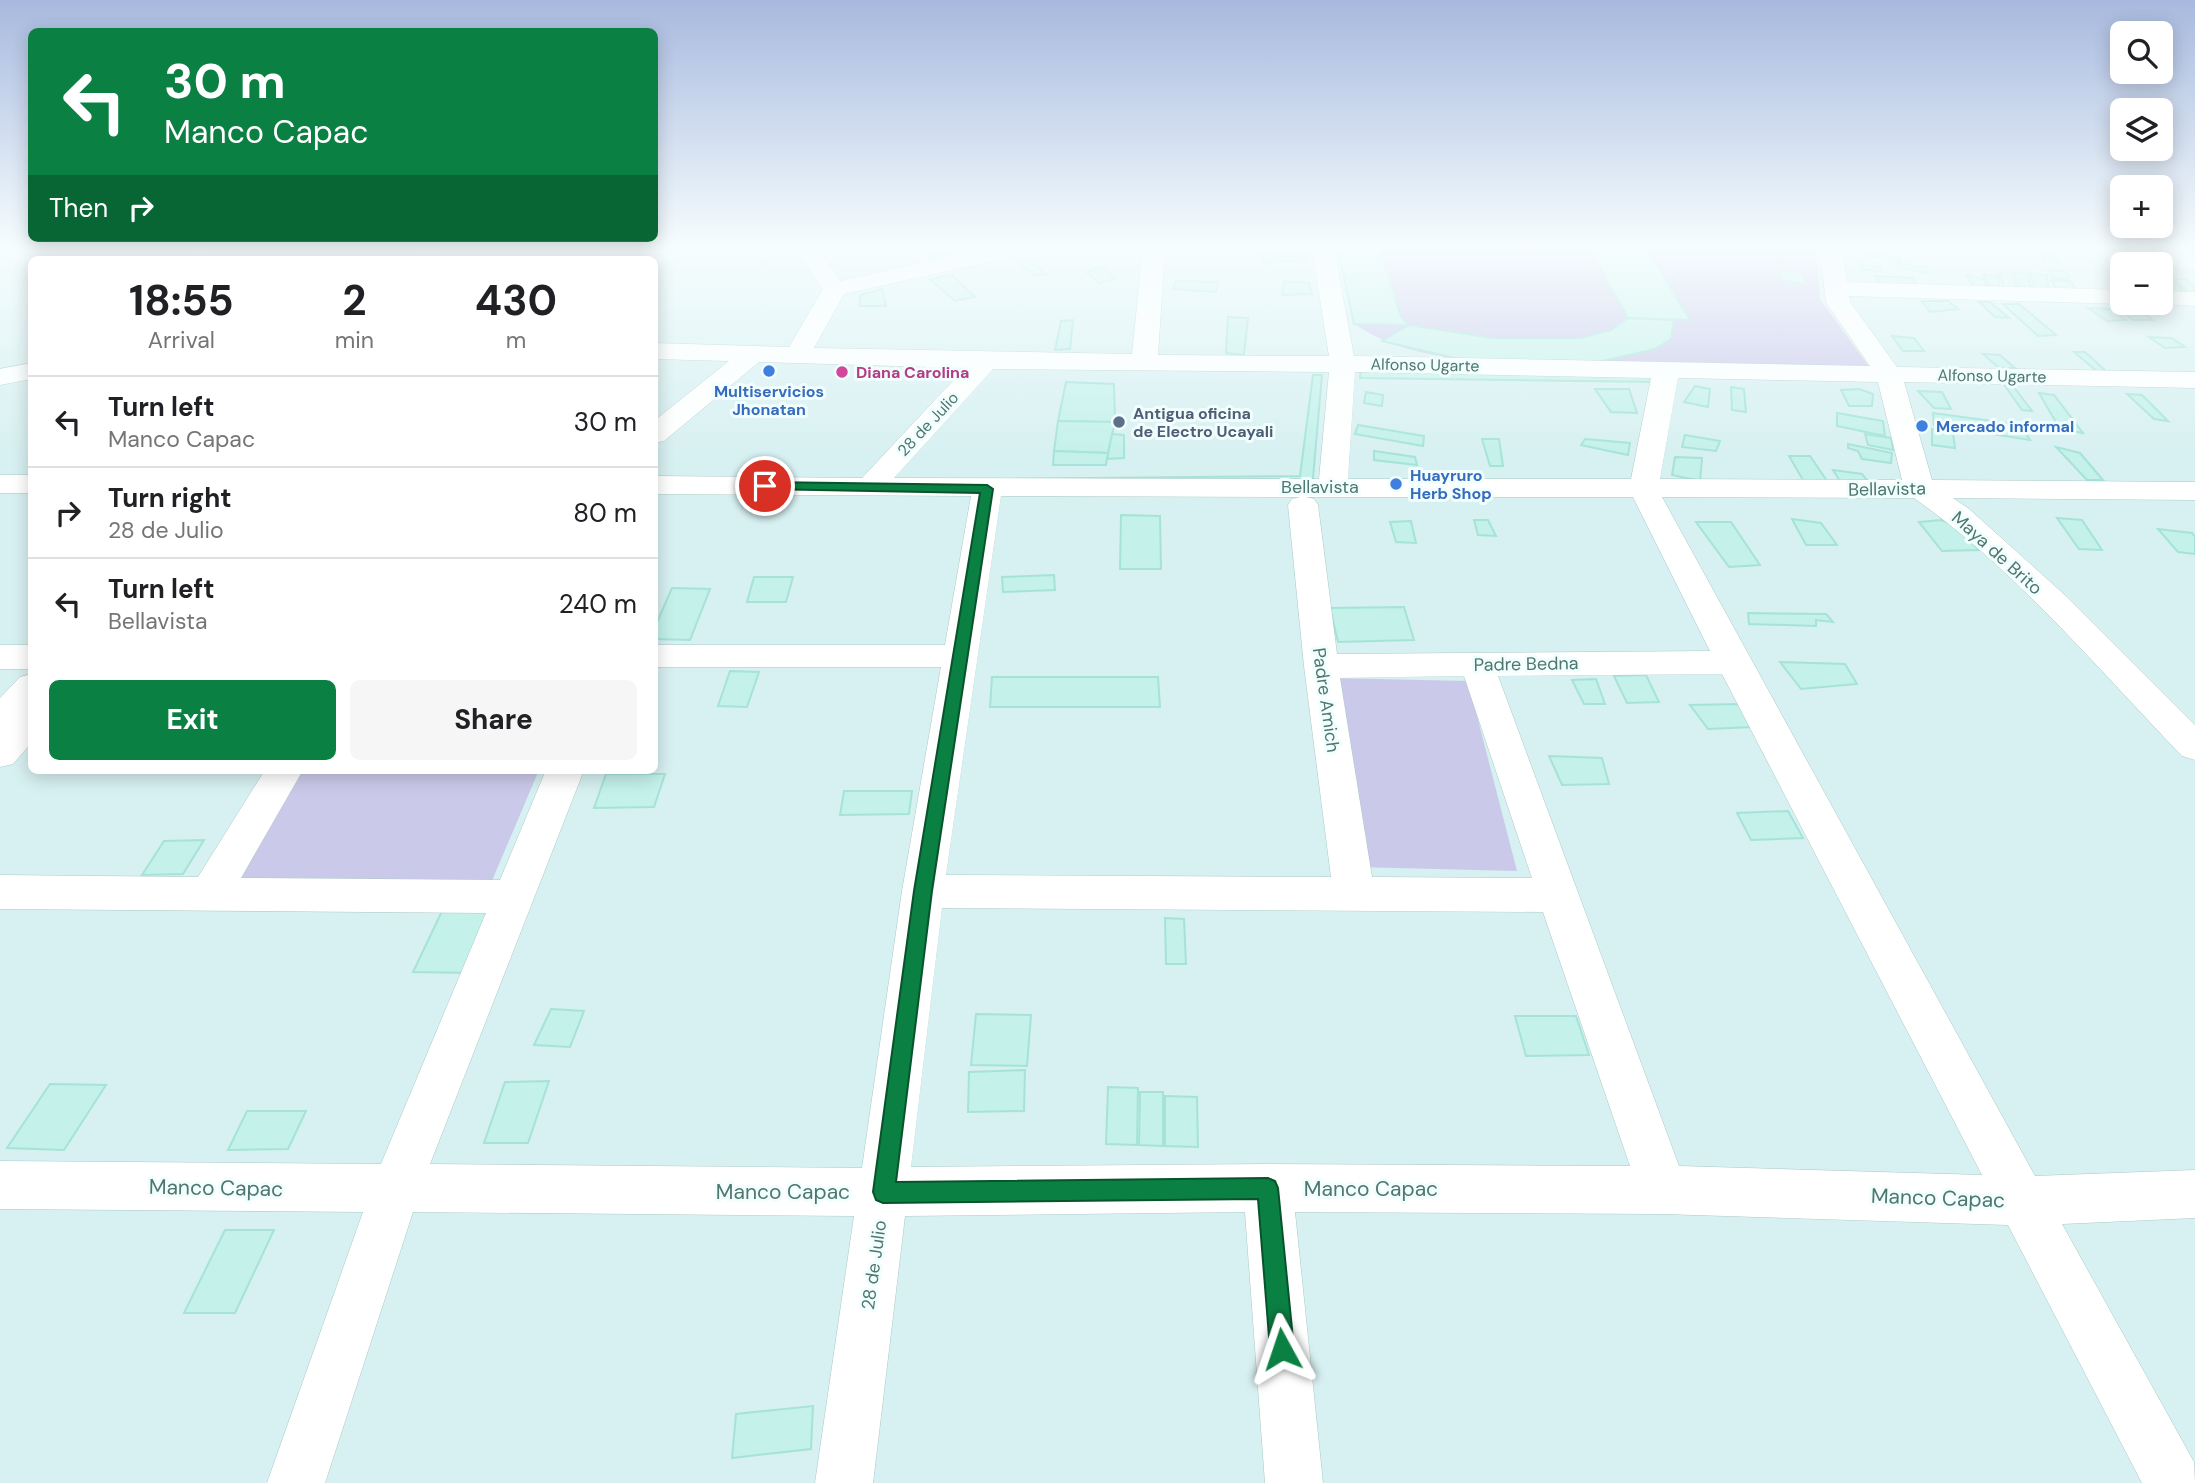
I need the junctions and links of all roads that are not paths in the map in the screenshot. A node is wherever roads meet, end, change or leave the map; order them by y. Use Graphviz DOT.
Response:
graph roads {
  1 [pos="818,318"];
  2 [pos="1148,318"];
  3 [pos="1335,318"];
  4 [pos="1849,318"];
  5 [pos="658,351"];
  6 [pos="754,353"];
  7 [pos="798,354"];
  8 [pos="986,361"];
  9 [pos="1144,363"];
  10 [pos="1343,364"];
  11 [pos="1666,370"];
  12 [pos="28,372"];
  13 [pos="1889,374"];
  14 [pos="0,377"];
  15 [pos="2195,380"];
  16 [pos="658,432"];
  17 [pos="0,484"];
  18 [pos="28,484"];
  19 [pos="658,485"];
  20 [pos="1333,487"];
  21 [pos="869,488"];
  22 [pos="2195,491"];
  23 [pos="1647,496"];
  24 [pos="1931,496"];
  25 [pos="986,498"];
  26 [pos="658,505"];
  27 [pos="1303,505"];
  28 [pos="0,506"];
  29 [pos="28,506"];
  30 [pos="2195,506"];
  31 [pos="658,656"];
  32 [pos="959,656"];
  33 [pos="0,657"];
  34 [pos="28,657"];
  35 [pos="1732,662"];
  36 [pos="1477,665"];
  37 [pos="1321,666"];
  38 [pos="28,689"];
  39 [pos="0,720"];
  40 [pos="28,722"];
  41 [pos="2189,734"];
  42 [pos="0,754"];
  43 [pos="282,774"];
  44 [pos="563,774"];
  45 [pos="923,891"];
  46 [pos="0,892"];
  47 [pos="210,894"];
  48 [pos="1354,895"];
  49 [pos="1559,895"];
  50 [pos="514,897"];
  51 [pos="0,1185"];
  52 [pos="1268,1188"];
  53 [pos="1663,1190"];
  54 [pos="395,1191"];
  55 [pos="883,1192"];
  56 [pos="2195,1194"];
  57 [pos="2022,1201"];
  58 [pos="296,1483"];
  59 [pos="844,1483"];
  60 [pos="1294,1483"];
  61 [pos="2173,1483"];
  1 -- 7 [label="street"];
  2 -- 9 [label="street"];
  3 -- 10 [label="street"];
  4 -- 13 [label="street"];
  5 -- 6 [label="street, Alfonso Ugarte"];
  6 -- 7 [label="street, Alfonso Ugarte"];
  6 -- 16 [label="street"];
  7 -- 8 [label="street, Alfonso Ugarte"];
  8 -- 9 [label="street, Alfonso Ugarte"];
  8 -- 21 [label="street, 28 de Julio"];
  9 -- 10 [label="street, Alfonso Ugarte"];
  10 -- 11 [label="street, Alfonso Ugarte"];
  10 -- 20 [label="street"];
  11 -- 13 [label="street, Alfonso Ugarte"];
  11 -- 23 [label="street"];
  12 -- 14 [label="street"];
  13 -- 15 [label="street, Alfonso Ugarte"];
  13 -- 24 [label="street"];
  17 -- 18 [label="street"];
  19 -- 21 [label="street, Bellavista"];
  20 -- 23 [label="street, Bellavista"];
  20 -- 25 [label="street, Bellavista"];
  21 -- 25 [label="street, Bellavista"];
  22 -- 24 [label="street, Bellavista"];
  23 -- 24 [label="street, Bellavista"];
  23 -- 27 [label="street, Bellavista"];
  23 -- 35 [label="street"];
  24 -- 30 [label="street, Bellavista"];
  24 -- 41 [label="street, Maya de Brito"];
  25 -- 26 [label="street, Bellavista"];
  25 -- 27 [label="street, Bellavista"];
  25 -- 32 [label="street, 28 de Julio"];
  27 -- 37 [label="street, Padre Amich"];
  28 -- 29 [label="street"];
  31 -- 32 [label="street"];
  32 -- 45 [label="street, 28 de Julio"];
  33 -- 34 [label="street"];
  35 -- 36 [label="street, Padre Bedna"];
  35 -- 57 [label="street"];
  36 -- 37 [label="street, Padre Bedna"];
  36 -- 49 [label="street"];
  37 -- 48 [label="street, Padre Amich"];
  38 -- 39 [label="street"];
  40 -- 42 [label="street"];
  43 -- 47 [label="street"];
  44 -- 50 [label="street"];
  45 -- 48 [label="street"];
  45 -- 55 [label="street, 28 de Julio"];
  46 -- 47 [label="street"];
  47 -- 50 [label="street"];
  48 -- 49 [label="street"];
  49 -- 53 [label="street"];
  50 -- 54 [label="street"];
  51 -- 54 [label="street, Manco Capac"];
  52 -- 53 [label="street, Manco Capac"];
  52 -- 55 [label="street, Manco Capac"];
  52 -- 60 [label="street"];
  53 -- 57 [label="street, Manco Capac"];
  54 -- 55 [label="street, Manco Capac"];
  54 -- 58 [label="street"];
  55 -- 59 [label="street, 28 de Julio"];
  56 -- 57 [label="street, Manco Capac"];
  57 -- 61 [label="street"];
}
